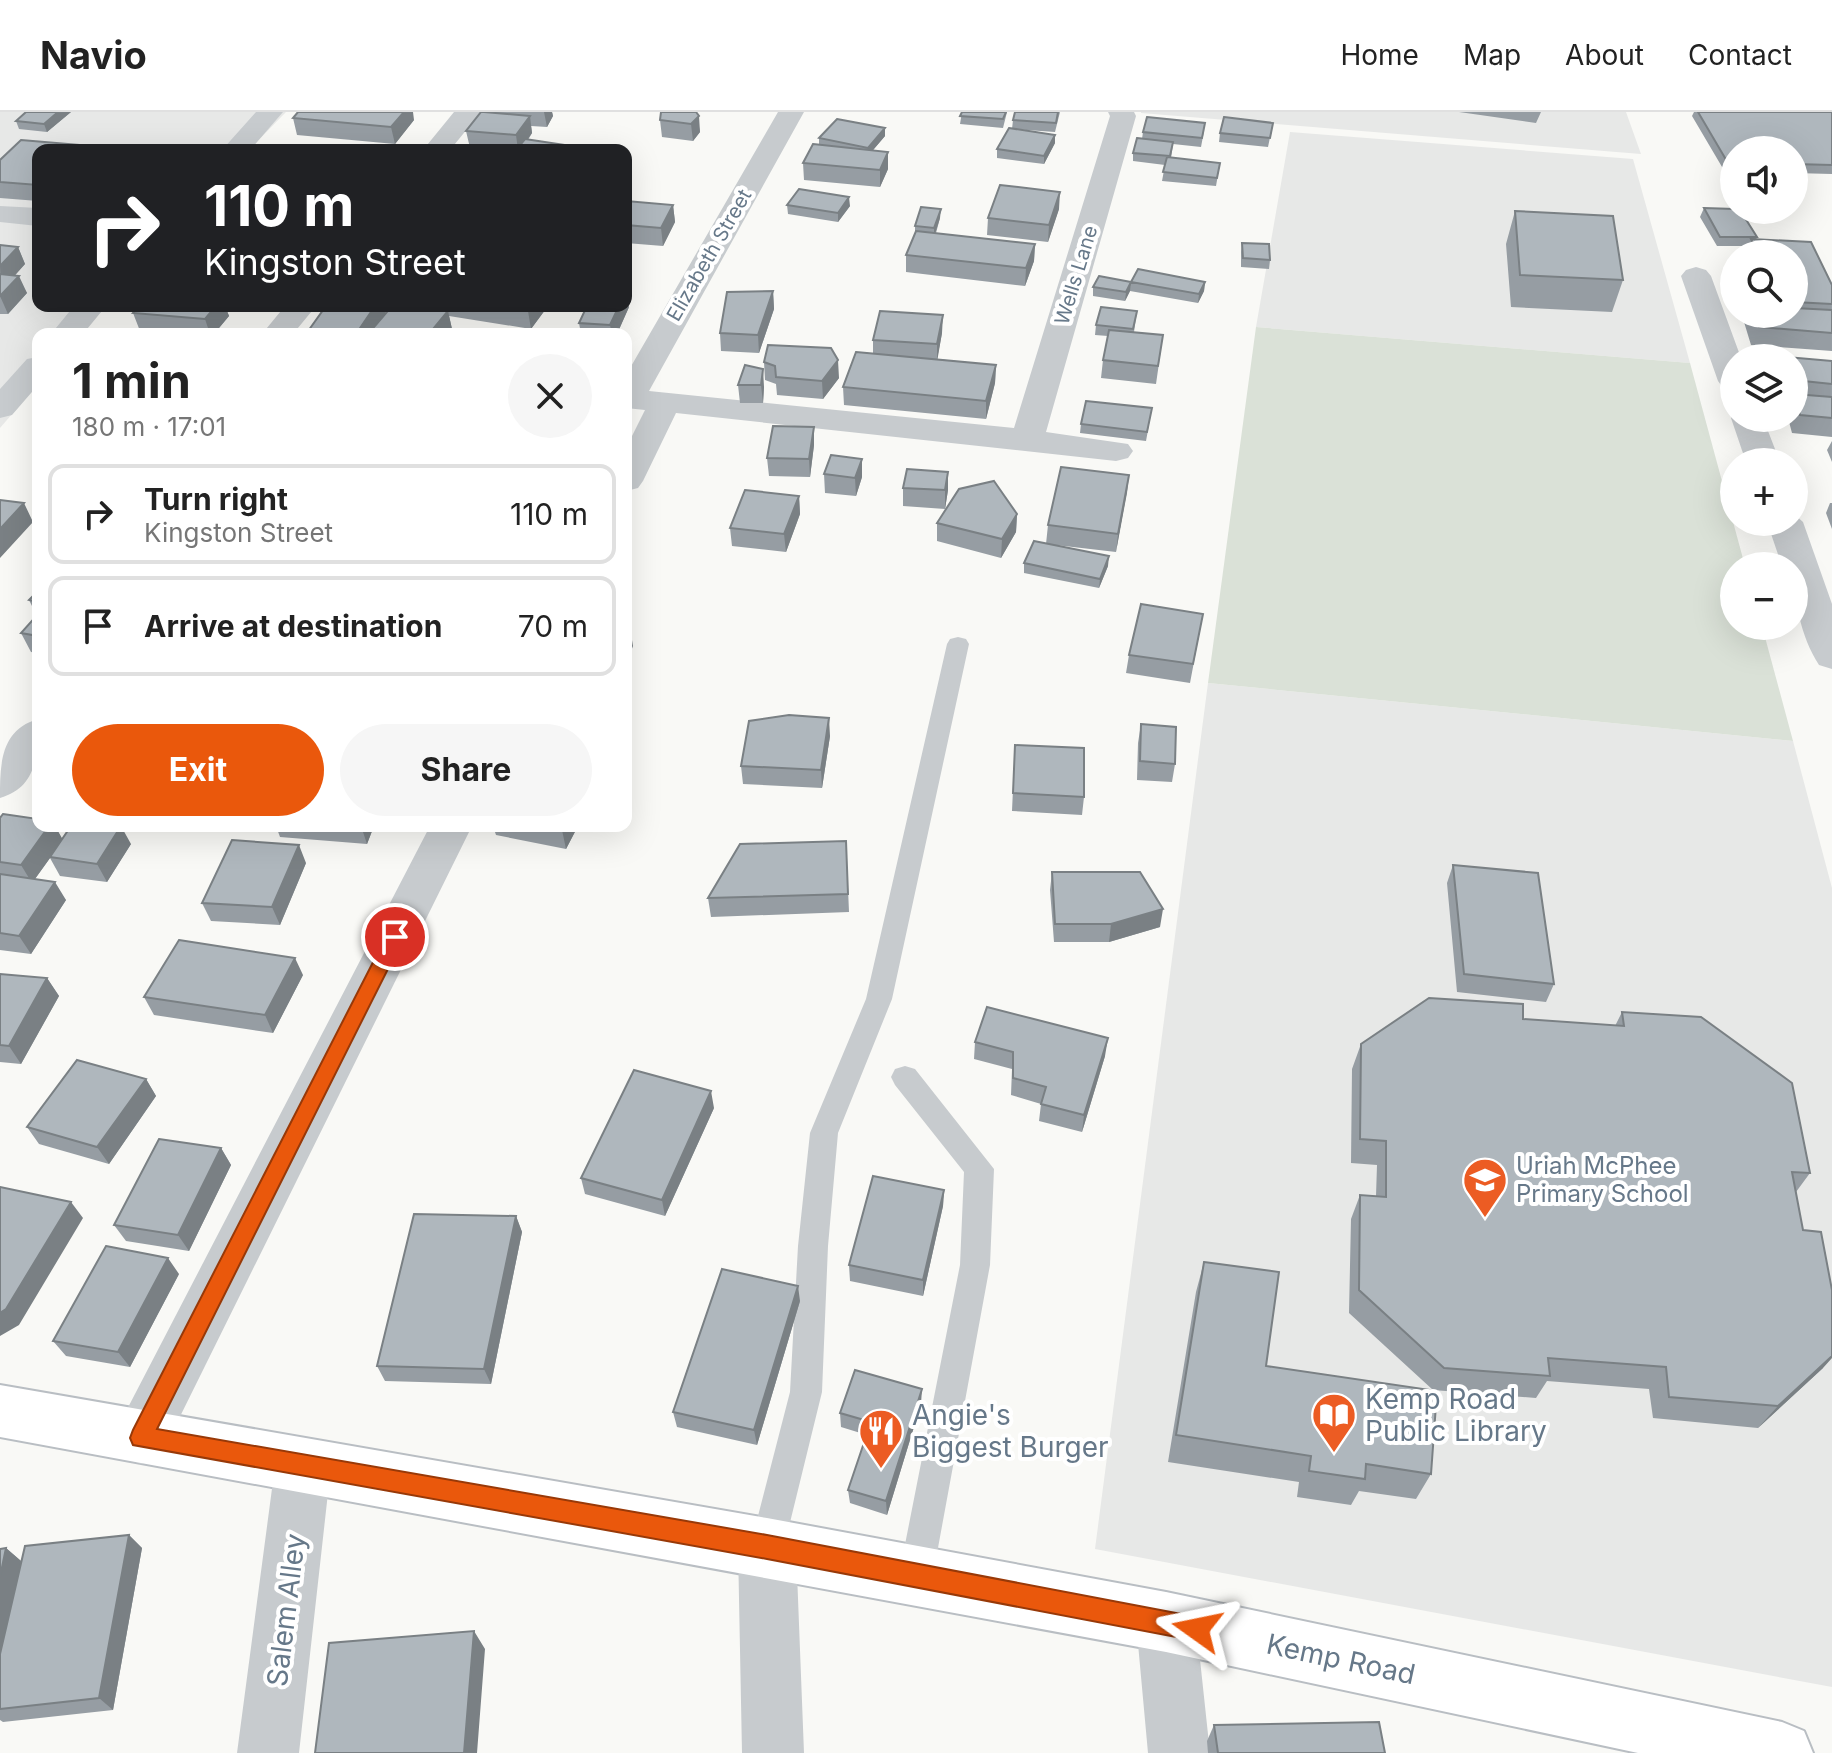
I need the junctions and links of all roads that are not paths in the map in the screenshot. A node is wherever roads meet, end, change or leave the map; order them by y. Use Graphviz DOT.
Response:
graph roads {
  1 [pos="270,112"];
  2 [pos="468,112"];
  3 [pos="791,112"];
  4 [pos="1121,112"];
  5 [pos="241,144"];
  6 [pos="441,144"];
  7 [pos="0,214"];
  8 [pos="32,217"];
  9 [pos="1696,276"];
  10 [pos="86,312"];
  11 [pos="296,312"];
  12 [pos="71,328"];
  13 [pos="282,328"];
  14 [pos="1727,344"];
  15 [pos="32,373"];
  16 [pos="632,389"];
  17 [pos="632,399"];
  18 [pos="665,403"];
  19 [pos="0,408"];
  20 [pos="1027,439"];
  21 [pos="1116,451"];
  22 [pos="632,469"];
  23 [pos="1796,536"];
  24 [pos="1815,559"];
  25 [pos="958,644"];
  26 [pos="1832,656"];
  27 [pos="32,741"];
  28 [pos="0,784"];
  29 [pos="448,832"];
  30 [pos="905,1077"];
  31 [pos="0,1411"];
  32 [pos="141,1438"];
  33 [pos="303,1466"];
  34 [pos="767,1547"];
  35 [pos="916,1575"];
  36 [pos="1166,1622"];
  37 [pos="268,1753"];
  38 [pos="773,1753"];
  39 [pos="1179,1753"];
  40 [pos="1782,1753"];
  1 -- 5 [label="street"];
  2 -- 6 [label="street"];
  3 -- 16 [label="street, Elizabeth Street"];
  4 -- 20 [label="street, Wells Lane"];
  7 -- 8 [label="street"];
  9 -- 14 [label="street"];
  10 -- 12 [label="street"];
  11 -- 13 [label="street"];
  15 -- 19 [label="street"];
  17 -- 18 [label="street"];
  18 -- 20 [label="street"];
  18 -- 22 [label="street"];
  20 -- 21 [label="street"];
  23 -- 24 [label="street"];
  24 -- 26 [label="street"];
  25 -- 34 [label="lane"];
  27 -- 28 [label="street"];
  29 -- 32 [label="street"];
  30 -- 35 [label="lane"];
  31 -- 32 [label="street, Kemp Road"];
  32 -- 33 [label="street, Kemp Road"];
  33 -- 34 [label="street, Kemp Road"];
  33 -- 37 [label="street, Salem Alley"];
  34 -- 35 [label="street, Kemp Road"];
  34 -- 38 [label="street"];
  35 -- 36 [label="street, Kemp Road"];
  36 -- 39 [label="street"];
  36 -- 40 [label="street, Kemp Road"];
}
